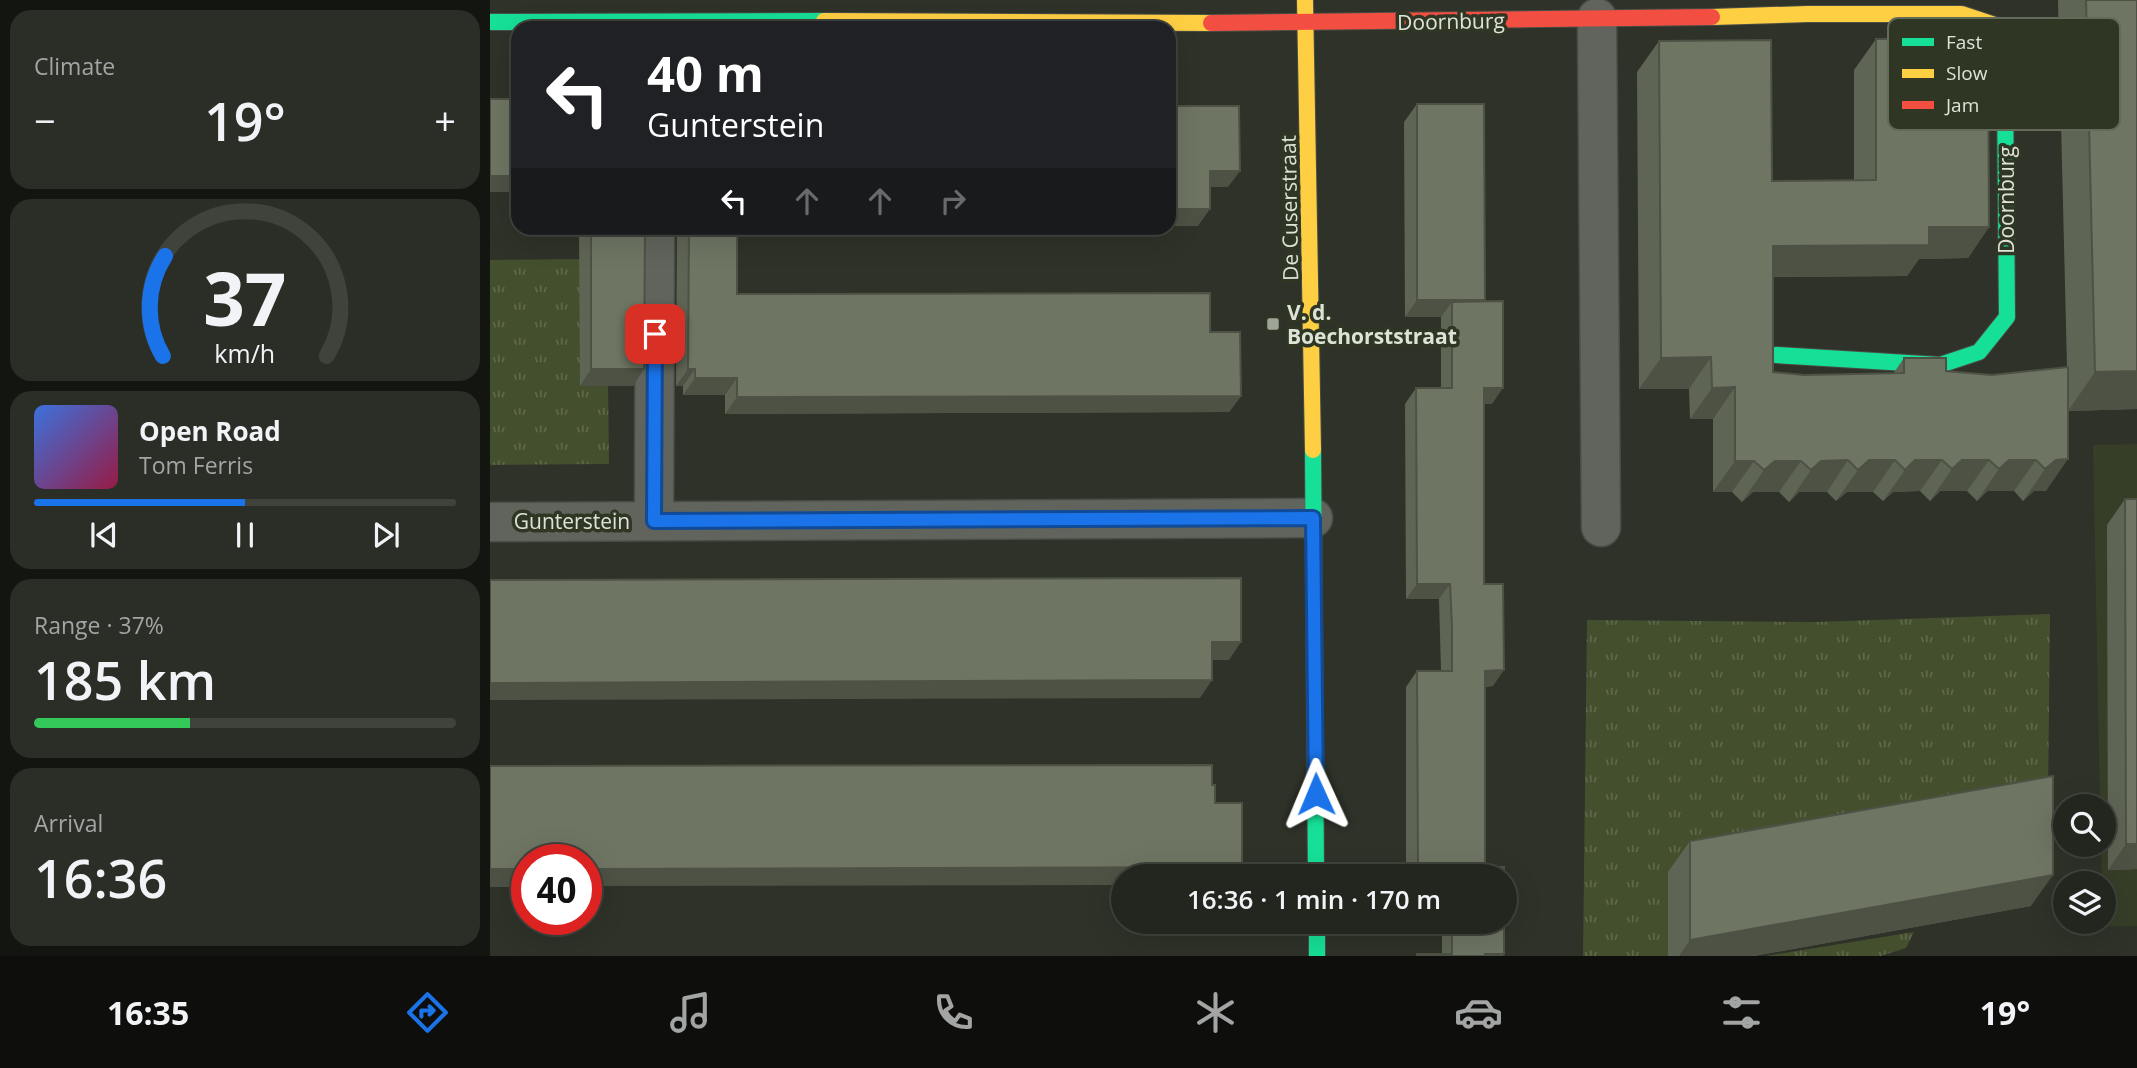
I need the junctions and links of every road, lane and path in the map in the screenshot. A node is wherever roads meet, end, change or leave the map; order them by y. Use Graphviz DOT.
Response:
graph roads {
  1 [pos="1305,0"];
  2 [pos="1597,18"];
  3 [pos="1972,18"];
  4 [pos="490,22"];
  5 [pos="511,22"];
  6 [pos="1176,23"];
  7 [pos="1305,23"];
  8 [pos="2006,130"];
  9 [pos="655,235"];
  10 [pos="1776,355"];
  11 [pos="1313,518"];
  12 [pos="654,521"];
  13 [pos="490,522"];
  14 [pos="1601,527"];
  15 [pos="1316,864"];
  16 [pos="1317,934"];
  17 [pos="1317,956"];
  1 -- 7 [label="street, De Cuserstraat"];
  2 -- 3 [label="street, Doornburg"];
  2 -- 7 [label="street, Doornburg"];
  2 -- 14 [label="street"];
  4 -- 5 [label="street, Doornburg"];
  6 -- 7 [label="street, Doornburg"];
  7 -- 11 [label="street, De Cuserstraat"];
  8 -- 10 [label="street, Doornburg"];
  9 -- 12 [label="street, Gunterstein"];
  11 -- 12 [label="street, Gunterstein"];
  11 -- 15 [label="street, De Cuserstraat"];
  12 -- 13 [label="street, Gunterstein"];
  16 -- 17 [label="street"];
}
